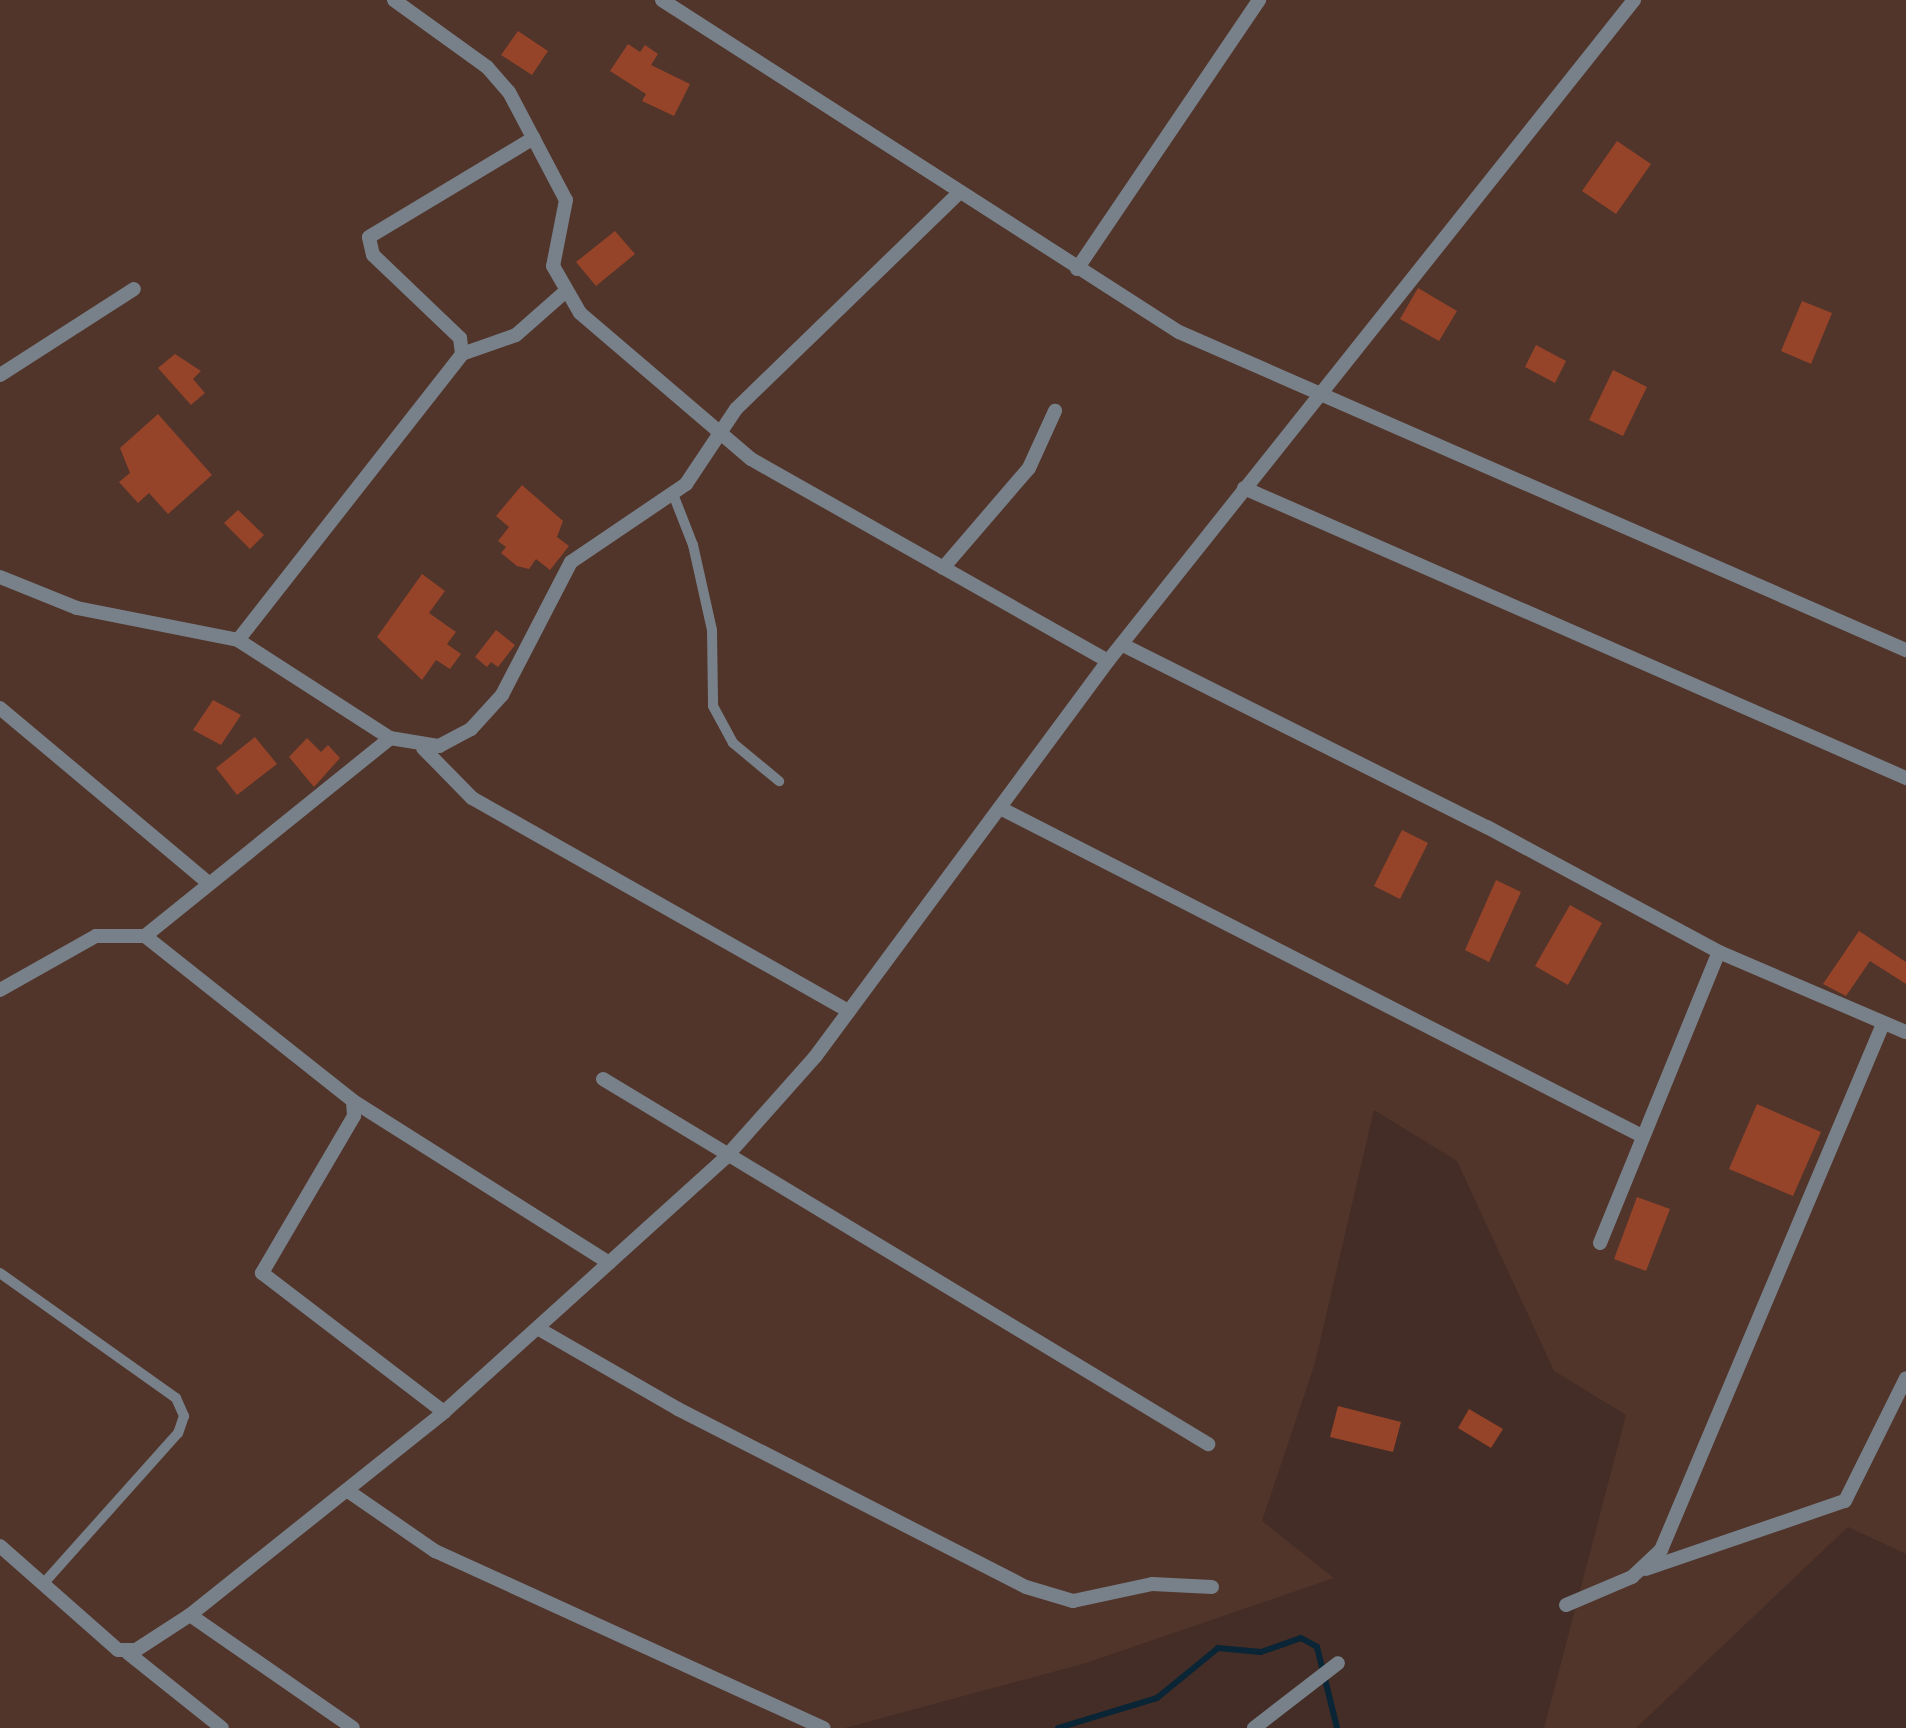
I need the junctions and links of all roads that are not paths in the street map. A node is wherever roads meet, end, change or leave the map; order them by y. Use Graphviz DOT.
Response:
graph roads {
  1 [pos="394,0"];
  2 [pos="662,0"];
  3 [pos="1259,0"];
  4 [pos="1634,0"];
  5 [pos="534,138"];
  6 [pos="959,193"];
  7 [pos="1077,269"];
  8 [pos="134,289"];
  9 [pos="565,292"];
  10 [pos="463,354"];
  11 [pos="0,375"];
  12 [pos="1320,395"];
  13 [pos="1055,411"];
  14 [pos="716,432"];
  15 [pos="1244,488"];
  16 [pos="673,494"];
  17 [pos="943,568"];
  18 [pos="0,577"];
  19 [pos="238,640"];
  20 [pos="1123,645"];
  21 [pos="1906,650"];
  22 [pos="1108,661"];
  23 [pos="0,708"];
  24 [pos="390,738"];
  25 [pos="423,748"];
  26 [pos="1906,778"];
  27 [pos="779,781"];
  28 [pos="1000,808"];
  29 [pos="207,883"];
  30 [pos="145,936"];
  31 [pos="1719,951"];
  32 [pos="0,990"];
  33 [pos="849,1011"];
  34 [pos="1883,1024"];
  35 [pos="1906,1032"];
  36 [pos="603,1079"];
  37 [pos="353,1101"];
  38 [pos="1642,1136"];
  39 [pos="725,1158"];
  40 [pos="1600,1243"];
  41 [pos="609,1263"];
  42 [pos="0,1273"];
  43 [pos="539,1329"];
  44 [pos="1906,1378"];
  45 [pos="444,1412"];
  46 [pos="1209,1444"];
  47 [pos="348,1491"];
  48 [pos="0,1546"];
  49 [pos="1645,1569"];
  50 [pos="43,1584"];
  51 [pos="1212,1587"];
  52 [pos="1566,1605"];
  53 [pos="190,1615"];
  54 [pos="128,1653"];
  55 [pos="1338,1663"];
  56 [pos="206,1723"];
  57 [pos="222,1728"];
  58 [pos="353,1728"];
  59 [pos="824,1728"];
  60 [pos="1254,1728"];
  1 -- 5 [label="street"];
  2 -- 6 [label="street"];
  3 -- 7 [label="street"];
  4 -- 12 [label="street"];
  5 -- 9 [label="street"];
  5 -- 10 [label="street"];
  6 -- 7 [label="street"];
  6 -- 14 [label="street"];
  7 -- 12 [label="street"];
  8 -- 11 [label="street"];
  9 -- 10 [label="street"];
  9 -- 14 [label="street"];
  10 -- 19 [label="street"];
  12 -- 15 [label="street"];
  12 -- 21 [label="street"];
  13 -- 17 [label="street"];
  14 -- 16 [label="street"];
  14 -- 17 [label="street"];
  15 -- 20 [label="street"];
  15 -- 26 [label="street"];
  16 -- 25 [label="street"];
  16 -- 27 [label="lane"];
  17 -- 22 [label="street"];
  18 -- 19 [label="street"];
  19 -- 24 [label="street"];
  20 -- 22 [label="street"];
  20 -- 31 [label="street"];
  22 -- 28 [label="street"];
  23 -- 29 [label="street"];
  24 -- 25 [label="street"];
  24 -- 29 [label="street"];
  25 -- 33 [label="street"];
  28 -- 33 [label="street"];
  28 -- 38 [label="street"];
  29 -- 30 [label="street"];
  30 -- 32 [label="street"];
  30 -- 37 [label="street"];
  31 -- 34 [label="street"];
  31 -- 38 [label="street"];
  33 -- 39 [label="street"];
  34 -- 35 [label="street"];
  34 -- 49 [label="street"];
  36 -- 39 [label="street"];
  37 -- 41 [label="street"];
  37 -- 45 [label="street"];
  38 -- 40 [label="street"];
  39 -- 41 [label="street"];
  39 -- 46 [label="street"];
  41 -- 43 [label="street"];
  42 -- 50 [label="lane"];
  43 -- 45 [label="street"];
  43 -- 51 [label="street"];
  44 -- 49 [label="street"];
  45 -- 47 [label="street"];
  47 -- 53 [label="street"];
  47 -- 59 [label="street"];
  48 -- 50 [label="street"];
  49 -- 52 [label="street"];
  50 -- 54 [label="street"];
  53 -- 54 [label="street"];
  53 -- 58 [label="street"];
  54 -- 56 [label="street"];
  55 -- 60 [label="street"];
  56 -- 57 [label="street"];
}
